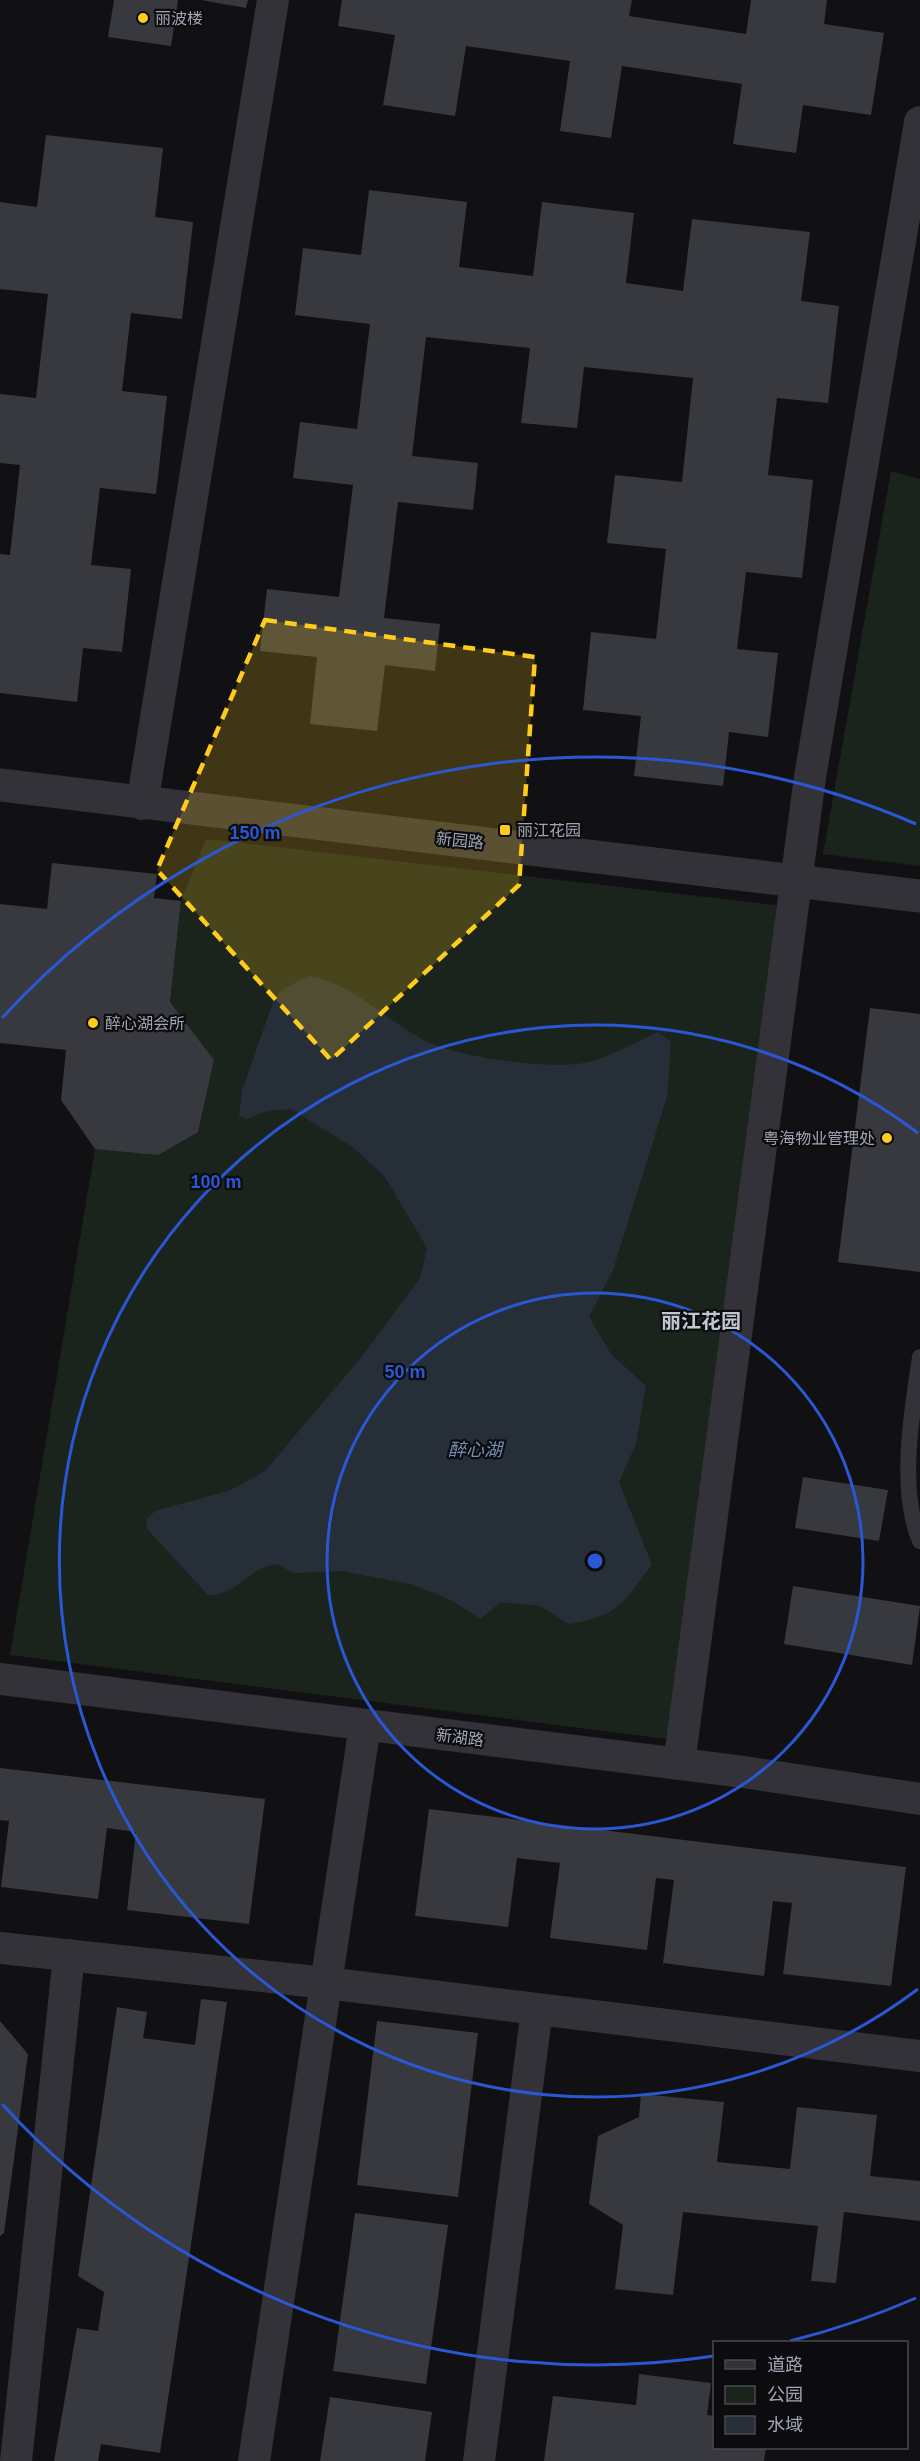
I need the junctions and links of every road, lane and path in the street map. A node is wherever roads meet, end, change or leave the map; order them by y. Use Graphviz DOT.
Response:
graph roads {
  1 [pos="273,0"];
  2 [pos="920,122"];
  3 [pos="0,785"];
  4 [pos="142,804"];
  5 [pos="797,882"];
  6 [pos="920,896"];
  7 [pos="920,1357"];
  8 [pos="920,1541"];
  9 [pos="0,1679"];
  10 [pos="365,1725"];
  11 [pos="679,1764"];
  12 [pos="920,1799"];
  13 [pos="0,1948"];
  14 [pos="69,1955"];
  15 [pos="326,1983"];
  16 [pos="537,2009"];
  17 [pos="920,2056"];
  18 [pos="16,2461"];
  19 [pos="254,2461"];
  20 [pos="479,2461"];
  1 -- 4 [label="street"];
  2 -- 5 [label="street"];
  3 -- 4 [label="street, 新园路"];
  4 -- 5 [label="street, 新园路"];
  5 -- 6 [label="street, 新园路"];
  5 -- 11 [label="street"];
  7 -- 8 [label="lane"];
  9 -- 10 [label="street, 新湖路"];
  10 -- 11 [label="street, 新湖路"];
  10 -- 15 [label="street"];
  11 -- 12 [label="street, 新湖路"];
  13 -- 14 [label="street"];
  14 -- 15 [label="street"];
  14 -- 18 [label="street"];
  15 -- 16 [label="street"];
  15 -- 19 [label="street"];
  16 -- 17 [label="street"];
  16 -- 20 [label="street"];
}
